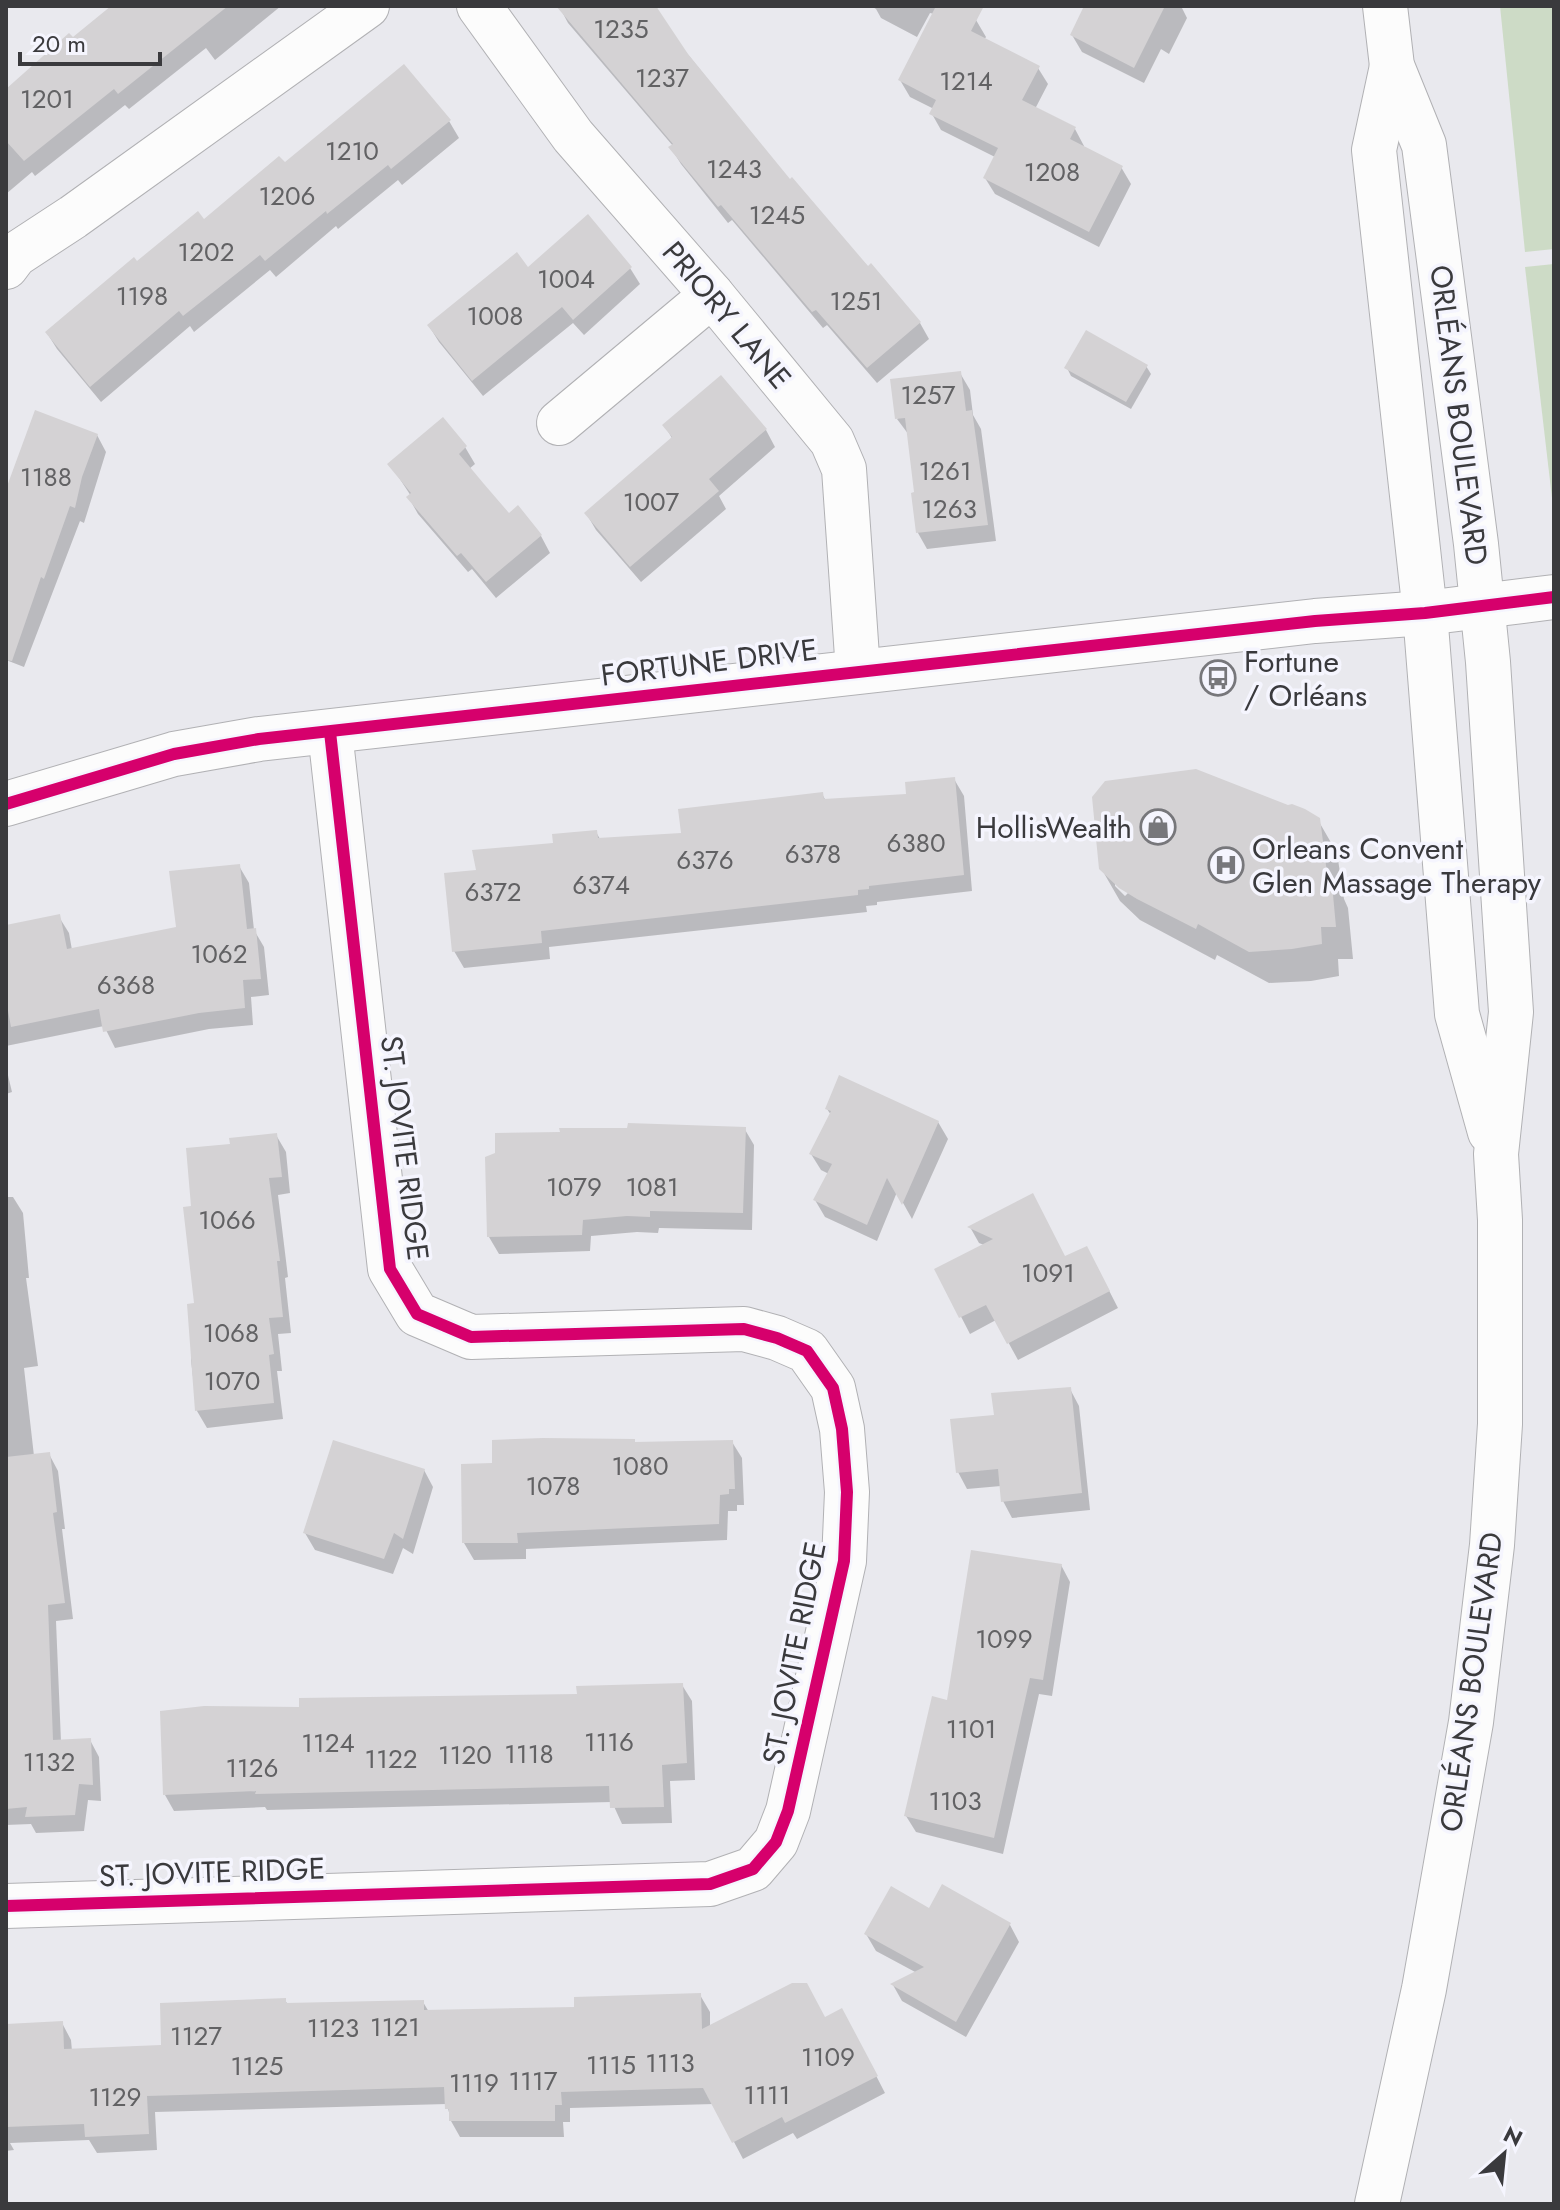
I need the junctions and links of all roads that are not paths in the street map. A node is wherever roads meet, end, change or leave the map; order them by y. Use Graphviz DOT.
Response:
graph roads {
  1 [pos="367,6"];
  2 [pos="479,6"];
  3 [pos="1385,6"];
  4 [pos="1392,66"];
  5 [pos="6,267"];
  6 [pos="712,295"];
  7 [pos="559,423"];
  8 [pos="1554,597"];
  9 [pos="1482,607"];
  10 [pos="1425,613"];
  11 [pos="858,671"];
  12 [pos="330,732"];
  13 [pos="6,804"];
  14 [pos="1496,1154"];
  15 [pos="6,1906"];
  16 [pos="1377,2204"];
  1 -- 5 [label="street"];
  2 -- 6 [label="street, PRIORY LANE"];
  3 -- 4 [label="street, ORLÉANS BOULEVARD"];
  4 -- 9 [label="street, ORLÉANS BOULEVARD"];
  4 -- 10 [label="street, ORLÉANS BOULEVARD"];
  6 -- 7 [label="street"];
  6 -- 11 [label="street, PRIORY LANE"];
  8 -- 9 [label="street, FORTUNE DRIVE"];
  9 -- 10 [label="street, FORTUNE DRIVE"];
  9 -- 14 [label="street, ORLÉANS BOULEVARD"];
  10 -- 11 [label="street, FORTUNE DRIVE"];
  10 -- 14 [label="street, ORLÉANS BOULEVARD"];
  11 -- 12 [label="street, FORTUNE DRIVE"];
  12 -- 13 [label="street, FORTUNE DRIVE"];
  12 -- 15 [label="street, ST. JOVITE RIDGE"];
  14 -- 16 [label="street, ORLÉANS BOULEVARD"];
}
